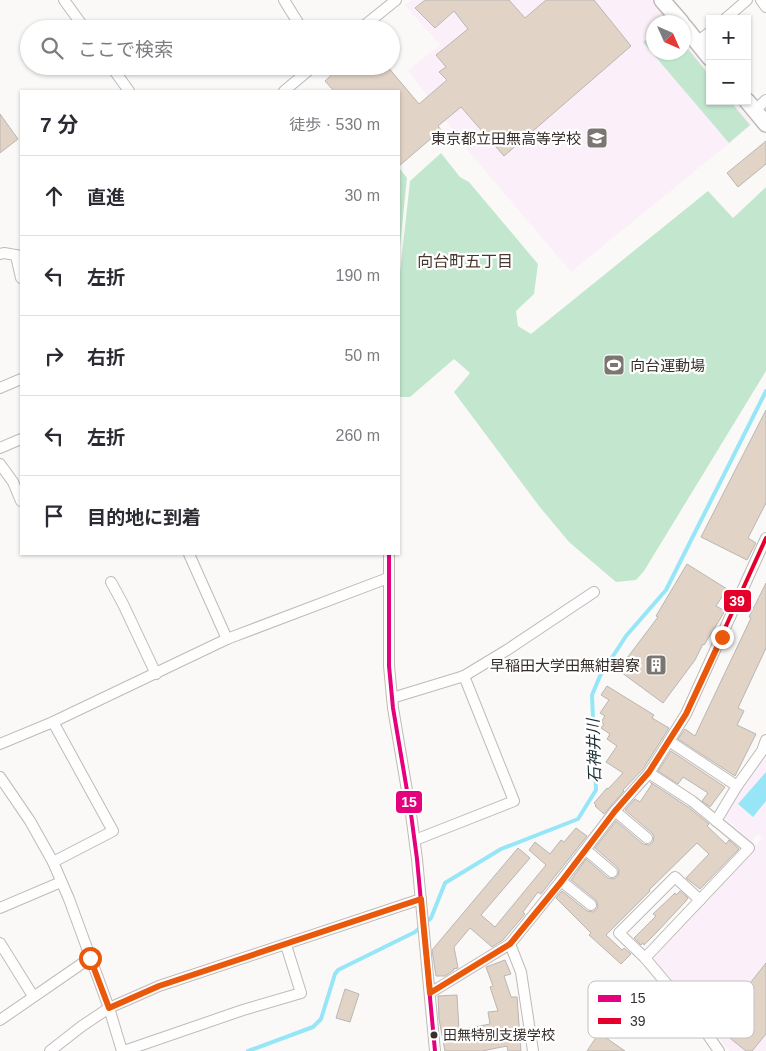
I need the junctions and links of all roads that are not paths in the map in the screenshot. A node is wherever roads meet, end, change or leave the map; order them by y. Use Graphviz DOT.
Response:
graph roads {
  1 [pos="64,0"];
  2 [pos="284,0"];
  3 [pos="396,0"];
  4 [pos="662,0"];
  5 [pos="747,0"];
  6 [pos="761,0"];
  7 [pos="766,7"];
  8 [pos="675,15"];
  9 [pos="730,15"];
  10 [pos="78,20"];
  11 [pos="296,20"];
  12 [pos="371,20"];
  13 [pos="691,35"];
  14 [pos="706,35"];
  15 [pos="697,42"];
  16 [pos="706,53"];
  17 [pos="117,75"];
  18 [pos="303,75"];
  19 [pos="128,90"];
  20 [pos="285,90"];
  21 [pos="766,100"];
  22 [pos="751,106"];
  23 [pos="766,124"];
  24 [pos="0,254"];
  25 [pos="19,256"];
  26 [pos="20,379"];
  27 [pos="0,388"];
  28 [pos="20,439"];
  29 [pos="0,448"];
  30 [pos="0,464"];
  31 [pos="20,499"];
  32 [pos="766,538"];
  33 [pos="189,555"];
  34 [pos="389,555"];
  35 [pos="388,578"];
  36 [pos="111,582"];
  37 [pos="594,592"];
  38 [pos="227,639"];
  39 [pos="156,674"];
  40 [pos="464,676"];
  41 [pos="392,698"];
  42 [pos="54,722"];
  43 [pos="766,740"];
  44 [pos="668,741"];
  45 [pos="0,744"];
  46 [pos="764,753"];
  47 [pos="649,772"];
  48 [pos="0,777"];
  49 [pos="737,786"];
  50 [pos="615,811"];
  51 [pos="716,821"];
  52 [pos="647,838"];
  53 [pos="415,840"];
  54 [pos="586,850"];
  55 [pos="53,862"];
  56 [pos="612,872"];
  57 [pos="562,881"];
  58 [pos="61,882"];
  59 [pos="421,899"];
  60 [pos="700,900"];
  61 [pos="591,905"];
  62 [pos="0,908"];
  63 [pos="0,943"];
  64 [pos="510,944"];
  65 [pos="286,945"];
  66 [pos="90,958"];
  67 [pos="645,958"];
  68 [pos="665,981"];
  69 [pos="430,993"];
  70 [pos="33,996"];
  71 [pos="109,1008"];
  72 [pos="0,1020"];
  73 [pos="710,1038"];
  74 [pos="50,1051"];
  75 [pos="123,1051"];
  76 [pos="435,1051"];
  77 [pos="533,1051"];
  78 [pos="719,1051"];
  1 -- 10 [label="street"];
  2 -- 11 [label="street"];
  3 -- 12 [label="street"];
  4 -- 8 [label="street"];
  5 -- 9 [label="street"];
  6 -- 7 [label="street"];
  13 -- 15 [label="street"];
  14 -- 15 [label="street"];
  15 -- 16 [label="street"];
  17 -- 19 [label="street"];
  18 -- 20 [label="street"];
  21 -- 22 [label="street"];
  22 -- 23 [label="street"];
  24 -- 25 [label="street"];
  26 -- 27 [label="street"];
  28 -- 29 [label="street"];
  30 -- 31 [label="street"];
  32 -- 44 [label="street"];
  33 -- 38 [label="street"];
  34 -- 35 [label="street"];
  35 -- 38 [label="street"];
  35 -- 41 [label="street"];
  36 -- 39 [label="street"];
  37 -- 40 [label="street"];
  38 -- 39 [label="street"];
  39 -- 42 [label="street"];
  40 -- 41 [label="street"];
  40 -- 53 [label="street"];
  41 -- 53 [label="street"];
  42 -- 45 [label="street"];
  42 -- 55 [label="street"];
  43 -- 46 [label="street"];
  44 -- 47 [label="street"];
  44 -- 49 [label="street"];
  46 -- 49 [label="street"];
  47 -- 50 [label="street"];
  47 -- 51 [label="street"];
  48 -- 55 [label="street"];
  49 -- 51 [label="street"];
  50 -- 52 [label="street"];
  50 -- 54 [label="street"];
  51 -- 60 [label="street"];
  53 -- 59 [label="street"];
  54 -- 56 [label="street"];
  54 -- 57 [label="street"];
  55 -- 58 [label="street"];
  57 -- 61 [label="street"];
  57 -- 64 [label="street"];
  58 -- 62 [label="street"];
  58 -- 66 [label="street"];
  59 -- 65 [label="street"];
  59 -- 69 [label="street"];
  60 -- 67 [label="street"];
  60 -- 67 [label="street"];
  63 -- 70 [label="street"];
  64 -- 69 [label="street"];
  64 -- 77 [label="street"];
  65 -- 71 [label="street"];
  65 -- 75 [label="street"];
  66 -- 70 [label="street"];
  66 -- 71 [label="street"];
  67 -- 68 [label="street"];
  69 -- 76 [label="street"];
  70 -- 72 [label="street"];
  71 -- 74 [label="street"];
  71 -- 75 [label="street"];
  73 -- 78 [label="street"];
}
